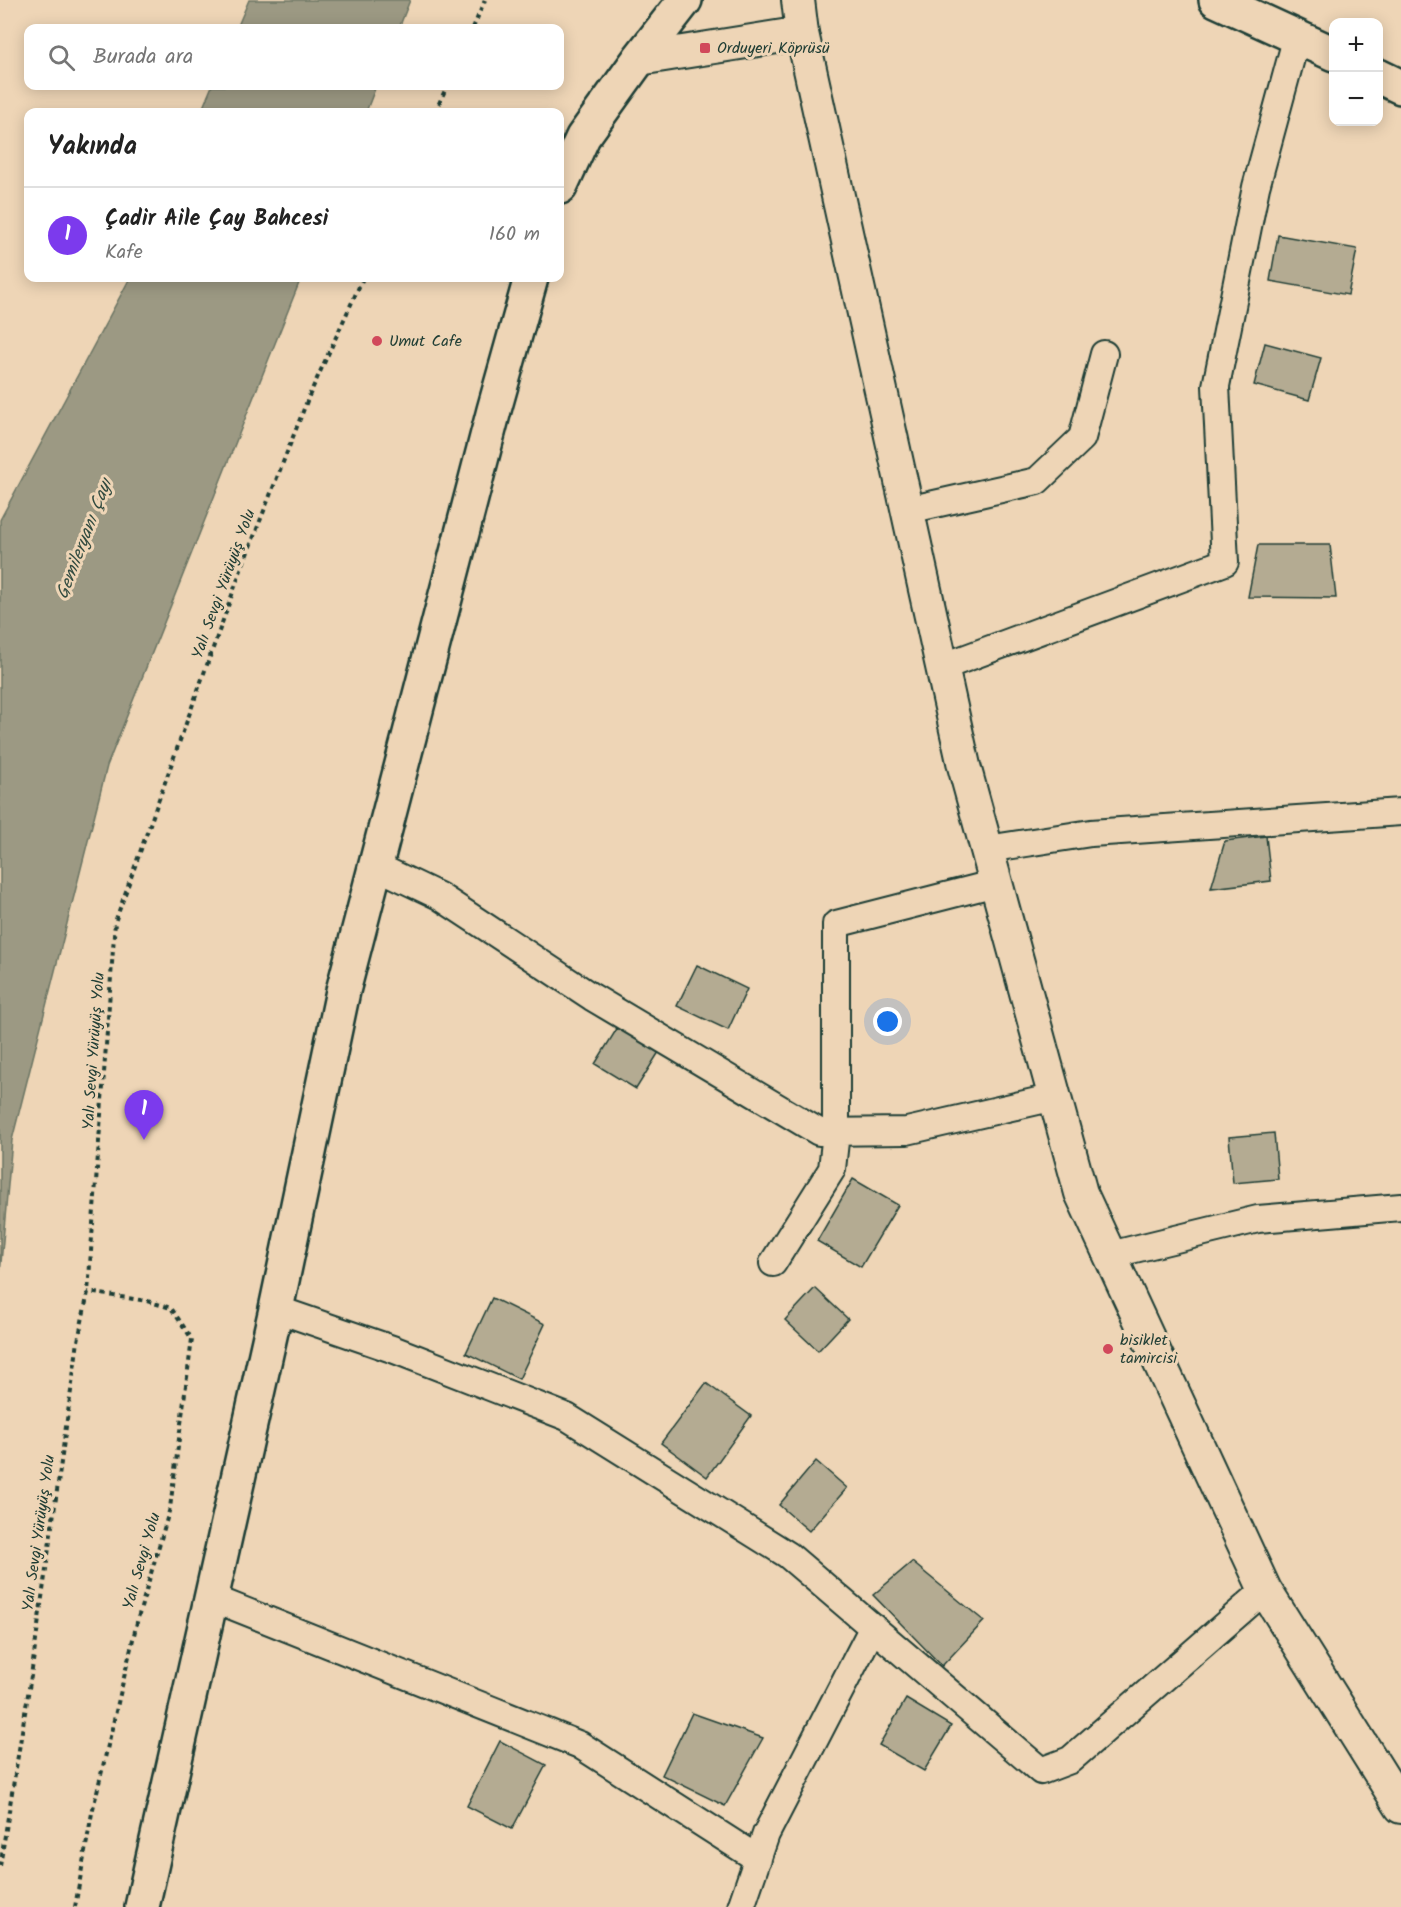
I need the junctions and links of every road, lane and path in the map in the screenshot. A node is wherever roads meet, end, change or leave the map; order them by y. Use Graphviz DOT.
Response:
graph roads {
  1 [pos="485,0"];
  2 [pos="685,0"];
  3 [pos="798,0"];
  4 [pos="1216,0"];
  5 [pos="475,24"];
  6 [pos="802,33"];
  7 [pos="1297,36"];
  8 [pos="1329,52"];
  9 [pos="639,59"];
  10 [pos="1383,78"];
  11 [pos="1401,87"];
  12 [pos="445,90"];
  13 [pos="437,108"];
  14 [pos="564,178"];
  15 [pos="361,282"];
  16 [pos="530,282"];
  17 [pos="1104,354"];
  18 [pos="908,510"];
  19 [pos="942,667"];
  20 [pos="1401,812"];
  21 [pos="987,849"];
  22 [pos="376,866"];
  23 [pos="996,883"];
  24 [pos="1055,1097"];
  25 [pos="836,1132"];
  26 [pos="1401,1207"];
  27 [pos="1110,1255"];
  28 [pos="773,1263"];
  29 [pos="88,1292"];
  30 [pos="276,1309"];
  31 [pos="1265,1590"];
  32 [pos="212,1598"];
  33 [pos="873,1627"];
  34 [pos="1401,1807"];
  35 [pos="758,1858"];
  36 [pos="0,1866"];
  37 [pos="75,1907"];
  38 [pos="142,1907"];
  39 [pos="741,1907"];
  1 -- 5 [label="path"];
  2 -- 9 [label="main road"];
  3 -- 6 [label="street"];
  4 -- 7 [label="main road"];
  6 -- 9 [label="street"];
  6 -- 18 [label="street"];
  7 -- 8 [label="main road"];
  7 -- 19 [label="street"];
  9 -- 14 [label="main road"];
  10 -- 11 [label="main road"];
  12 -- 13 [label="path"];
  15 -- 29 [label="path, Yalı Sevgi Yürüyüş Yolu"];
  16 -- 22 [label="main road"];
  17 -- 18 [label="street"];
  18 -- 19 [label="street"];
  19 -- 21 [label="street"];
  20 -- 21 [label="street"];
  21 -- 23 [label="street"];
  22 -- 25 [label="street"];
  22 -- 30 [label="main road"];
  23 -- 24 [label="street"];
  23 -- 25 [label="street"];
  24 -- 25 [label="street"];
  24 -- 27 [label="street"];
  25 -- 28 [label="street"];
  26 -- 27 [label="street"];
  27 -- 31 [label="street"];
  29 -- 36 [label="path, Yalı Sevgi Yürüyüş Yolu"];
  29 -- 37 [label="path, Yalı Sevgi Yolu"];
  30 -- 32 [label="main road"];
  30 -- 33 [label="street"];
  31 -- 33 [label="street"];
  31 -- 34 [label="street"];
  32 -- 35 [label="street"];
  32 -- 38 [label="main road"];
  33 -- 35 [label="street"];
  35 -- 39 [label="street"];
}
